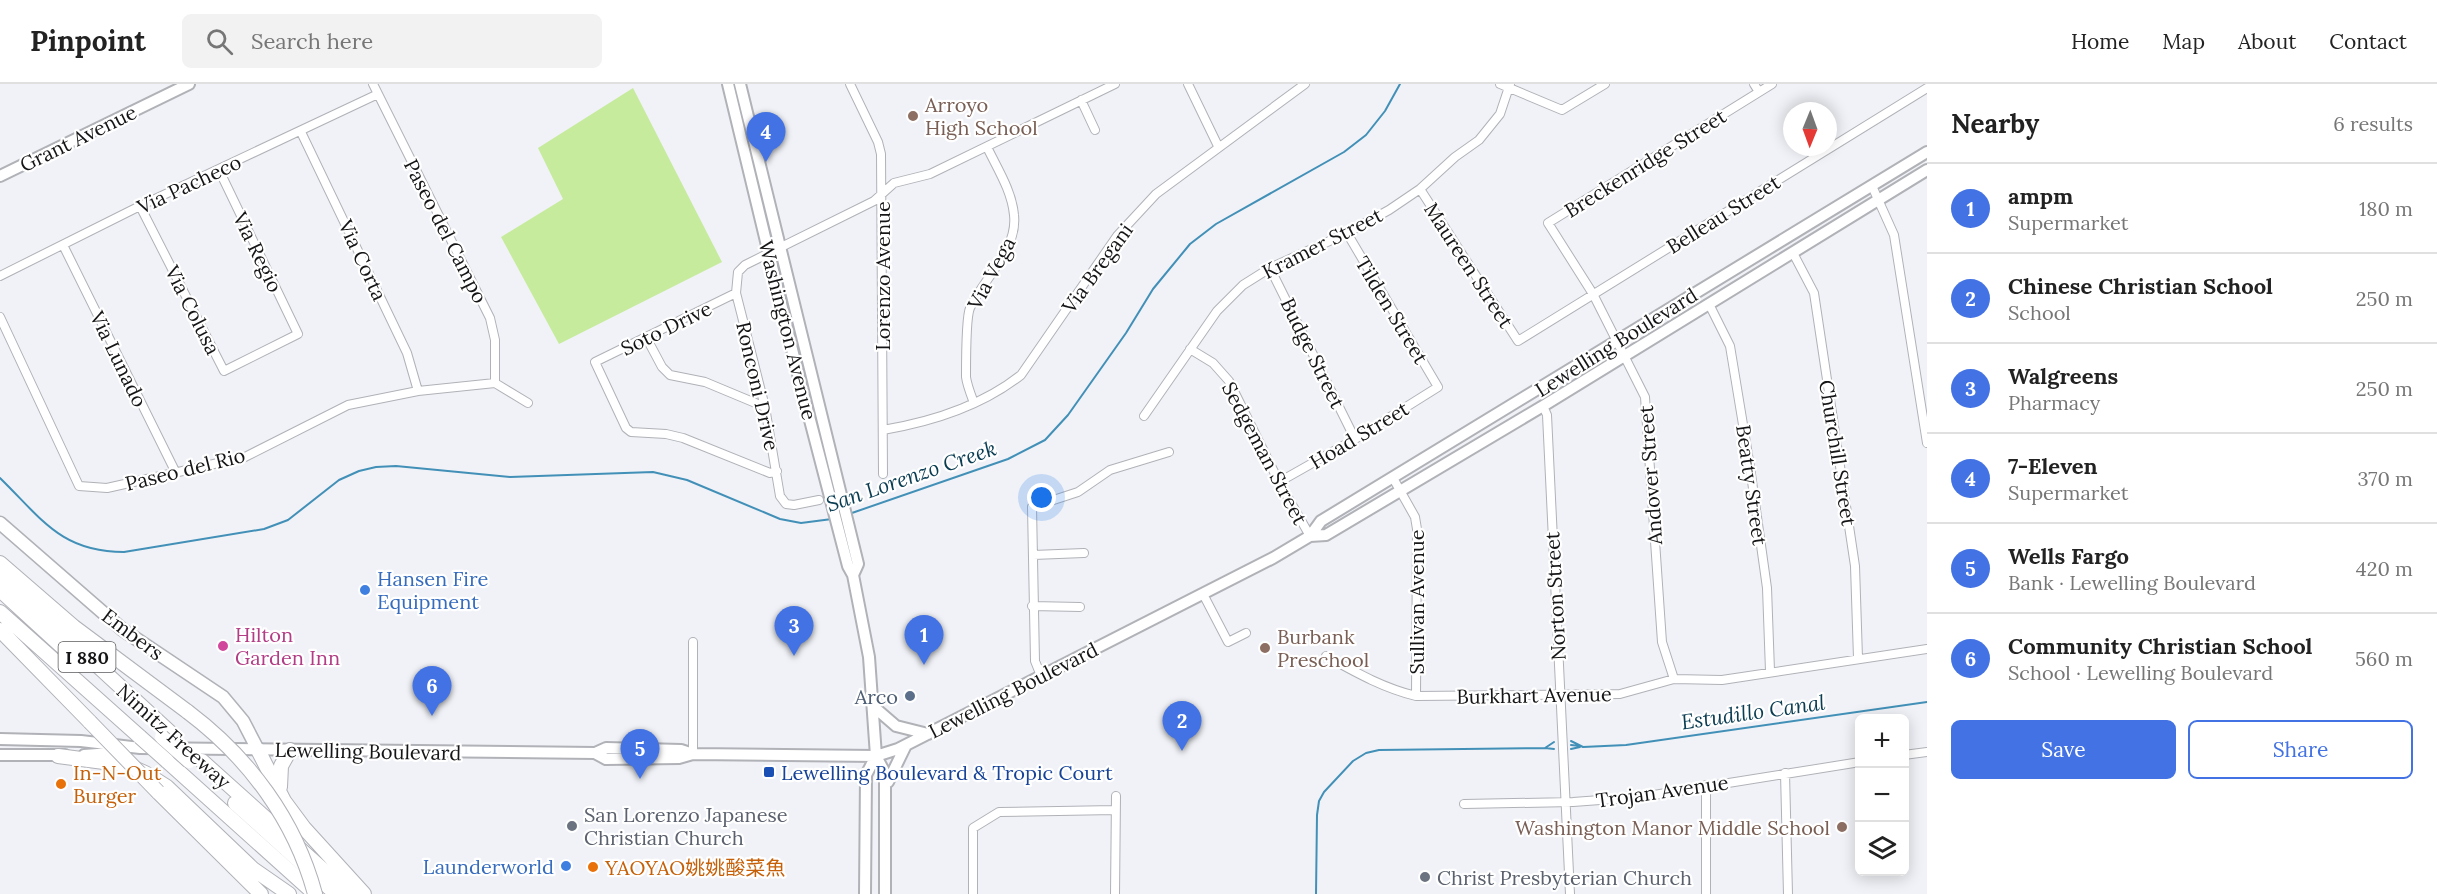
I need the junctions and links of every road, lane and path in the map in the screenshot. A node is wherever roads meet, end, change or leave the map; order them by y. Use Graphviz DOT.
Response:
graph roads {
  1 [pos="189,84"];
  2 [pos="373,84"];
  3 [pos="728,84"];
  4 [pos="740,84"];
  5 [pos="850,84"];
  6 [pos="1115,84"];
  7 [pos="1188,84"];
  8 [pos="1305,84"];
  9 [pos="1605,84"];
  10 [pos="1754,84"];
  11 [pos="1772,84"];
  12 [pos="1506,85"];
  13 [pos="1927,88"];
  14 [pos="1759,92"];
  15 [pos="378,94"];
  16 [pos="1081,100"];
  17 [pos="1095,130"];
  18 [pos="301,132"];
  19 [pos="1218,146"];
  20 [pos="987,147"];
  21 [pos="1927,152"];
  22 [pos="219,170"];
  23 [pos="1927,170"];
  24 [pos="0,176"];
  25 [pos="1872,186"];
  26 [pos="1420,189"];
  27 [pos="882,192"];
  28 [pos="1878,199"];
  29 [pos="140,206"];
  30 [pos="1548,223"];
  31 [pos="1347,233"];
  32 [pos="63,244"];
  33 [pos="781,247"];
  34 [pos="770,252"];
  35 [pos="1793,253"];
  36 [pos="1270,268"];
  37 [pos="0,276"];
  38 [pos="736,293"];
  39 [pos="1593,294"];
  40 [pos="1708,304"];
  41 [pos="0,317"];
  42 [pos="298,334"];
  43 [pos="646,336"];
  44 [pos="1618,340"];
  45 [pos="1518,341"];
  46 [pos="1190,349"];
  47 [pos="1625,354"];
  48 [pos="495,383"];
  49 [pos="1544,386"];
  50 [pos="1438,387"];
  51 [pos="418,391"];
  52 [pos="528,403"];
  53 [pos="974,403"];
  54 [pos="765,406"];
  55 [pos="1543,406"];
  56 [pos="1144,416"];
  57 [pos="883,430"];
  58 [pos="1355,439"];
  59 [pos="1927,443"];
  60 [pos="1169,452"];
  61 [pos="777,471"];
  62 [pos="176,473"];
  63 [pos="883,474"];
  64 [pos="1393,478"];
  65 [pos="1279,482"];
  66 [pos="1401,490"];
  67 [pos="819,500"];
  68 [pos="838,505"];
  69 [pos="0,523"];
  70 [pos="1310,536"];
  71 [pos="1084,553"];
  72 [pos="1033,555"];
  73 [pos="0,563"];
  74 [pos="0,576"];
  75 [pos="0,590"];
  76 [pos="1203,594"];
  77 [pos="1032,606"];
  78 [pos="1080,607"];
  79 [pos="0,612"];
  80 [pos="0,630"];
  81 [pos="1246,633"];
  82 [pos="693,642"];
  83 [pos="1927,649"];
  84 [pos="1326,656"];
  85 [pos="1858,658"];
  86 [pos="1770,671"];
  87 [pos="1041,676"];
  88 [pos="1674,679"];
  89 [pos="1560,695"];
  90 [pos="1416,696"];
  91 [pos="874,707"];
  92 [pos="928,734"];
  93 [pos="169,737"];
  94 [pos="0,739"];
  95 [pos="140,743"];
  96 [pos="906,745"];
  97 [pos="258,750"];
  98 [pos="290,750"];
  99 [pos="1927,752"];
  100 [pos="693,754"];
  101 [pos="1909,754"];
  102 [pos="0,755"];
  103 [pos="58,756"];
  104 [pos="876,756"];
  105 [pos="196,761"];
  106 [pos="1855,763"];
  107 [pos="1785,773"];
  108 [pos="1706,785"];
  109 [pos="885,788"];
  110 [pos="281,792"];
  111 [pos="1116,796"];
  112 [pos="1566,802"];
  113 [pos="1464,804"];
  114 [pos="1115,810"];
  115 [pos="261,894"];
  116 [pos="289,894"];
  117 [pos="315,894"];
  118 [pos="336,894"];
  119 [pos="350,894"];
  120 [pos="364,894"];
  121 [pos="865,894"];
  122 [pos="885,894"];
  123 [pos="973,894"];
  124 [pos="1115,894"];
  125 [pos="1570,894"];
  126 [pos="1706,894"];
  127 [pos="1788,894"];
  1 -- 24 [label="main road, Grant Avenue"];
  2 -- 15 [label="street, Paseo del Campo"];
  3 -- 34 [label="main road, Washington Avenue"];
  4 -- 33 [label="main road, Washington Avenue"];
  5 -- 27 [label="street, Lorenzo Avenue"];
  6 -- 16 [label="street"];
  7 -- 19 [label="street"];
  8 -- 19 [label="street, Via Bregani"];
  9 -- 12 [label="street"];
  10 -- 14 [label="street"];
  11 -- 14 [label="street, Breckenridge Street"];
  12 -- 26 [label="street, Kramer Street"];
  13 -- 39 [label="street, Belleau Street"];
  14 -- 30 [label="street, Breckenridge Street"];
  15 -- 18 [label="street, Via Pacheco"];
  15 -- 48 [label="street, Paseo del Campo"];
  16 -- 17 [label="street"];
  16 -- 20 [label="street"];
  18 -- 22 [label="street, Via Pacheco"];
  18 -- 51 [label="street, Via Corta"];
  19 -- 53 [label="street, Via Bregani"];
  20 -- 27 [label="street"];
  20 -- 53 [label="street, Via Vega"];
  21 -- 25 [label="main road, Lewelling Boulevard"];
  22 -- 29 [label="street, Via Pacheco"];
  22 -- 42 [label="street, Via Regio"];
  23 -- 28 [label="main road, Lewelling Boulevard"];
  25 -- 28 [label="street"];
  25 -- 44 [label="main road, Lewelling Boulevard"];
  26 -- 31 [label="street, Kramer Street"];
  26 -- 45 [label="street, Maureen Street"];
  27 -- 33 [label="street"];
  27 -- 57 [label="street, Lorenzo Avenue"];
  28 -- 35 [label="main road, Lewelling Boulevard"];
  28 -- 59 [label="street"];
  29 -- 32 [label="street, Via Pacheco"];
  29 -- 42 [label="street, Via Colusa"];
  30 -- 39 [label="street, Andover Street"];
  31 -- 36 [label="street, Kramer Street"];
  31 -- 50 [label="street, Tilden Street"];
  32 -- 37 [label="street, Via Pacheco"];
  32 -- 62 [label="street, Via Lunado"];
  33 -- 34 [label="street"];
  33 -- 68 [label="main road, Washington Avenue"];
  34 -- 38 [label="street"];
  34 -- 68 [label="main road, Washington Avenue"];
  35 -- 40 [label="main road, Lewelling Boulevard"];
  35 -- 85 [label="street, Churchill Street"];
  36 -- 46 [label="street, Kramer Street"];
  36 -- 58 [label="street, Budge Street"];
  38 -- 43 [label="street, Soto Drive"];
  38 -- 54 [label="street, Ronconi Drive"];
  39 -- 44 [label="street, Andover Street"];
  39 -- 45 [label="street, Belleau Street"];
  40 -- 47 [label="main road, Lewelling Boulevard"];
  40 -- 86 [label="street, Beatty Street"];
  41 -- 62 [label="street, Paseo del Rio"];
  43 -- 54 [label="street"];
  43 -- 61 [label="street, Soto Drive"];
  44 -- 47 [label="street, Andover Street"];
  44 -- 49 [label="main road, Lewelling Boulevard"];
  46 -- 56 [label="street, Kramer Street"];
  46 -- 65 [label="street, Sedgeman Street"];
  47 -- 55 [label="main road, Lewelling Boulevard"];
  47 -- 88 [label="street, Andover Street"];
  48 -- 51 [label="street, Paseo del Rio"];
  48 -- 52 [label="street"];
  49 -- 55 [label="main road"];
  49 -- 64 [label="main road, Lewelling Boulevard"];
  50 -- 58 [label="street, Hoad Street"];
  51 -- 62 [label="street, Paseo del Rio"];
  53 -- 57 [label="street, Via Bregani"];
  54 -- 61 [label="street, Ronconi Drive"];
  55 -- 66 [label="main road, Lewelling Boulevard"];
  55 -- 89 [label="street, Norton Street"];
  57 -- 63 [label="street, Lorenzo Avenue"];
  58 -- 65 [label="street, Hoad Street"];
  60 -- 72 [label="street"];
  61 -- 67 [label="street, Ronconi Drive"];
  64 -- 66 [label="street, Sullivan Avenue"];
  64 -- 70 [label="main road, Lewelling Boulevard"];
  65 -- 70 [label="street, Sedgeman Street"];
  66 -- 70 [label="main road, Lewelling Boulevard"];
  66 -- 90 [label="street, Sullivan Avenue"];
  68 -- 91 [label="main road, Washington Avenue"];
  69 -- 97 [label="main road, Embers"];
  70 -- 76 [label="main road, Lewelling Boulevard"];
  71 -- 72 [label="street"];
  72 -- 77 [label="street"];
  73 -- 117 [label="highway, bridge"];
  74 -- 93 [label="highway, Nimitz Freeway / I 880"];
  75 -- 93 [label="highway, I 880"];
  76 -- 81 [label="street"];
  76 -- 87 [label="main road, Lewelling Boulevard"];
  77 -- 78 [label="street"];
  77 -- 87 [label="street"];
  79 -- 95 [label="highway, Nimitz Freeway / I 880"];
  80 -- 115 [label="highway, bridge"];
  82 -- 100 [label="street"];
  83 -- 85 [label="street, Burkhart Avenue"];
  84 -- 90 [label="street, Burkhart Avenue"];
  85 -- 86 [label="street, Burkhart Avenue"];
  86 -- 88 [label="street, Burkhart Avenue"];
  87 -- 92 [label="main road, Lewelling Boulevard"];
  88 -- 89 [label="street, Burkhart Avenue"];
  89 -- 90 [label="street, Burkhart Avenue"];
  89 -- 112 [label="street, Norton Street"];
  91 -- 92 [label="main road"];
  91 -- 104 [label="main road, Washington Avenue"];
  92 -- 96 [label="main road, Lewelling Boulevard"];
  93 -- 105 [label="highway, Nimitz Freeway / I 880"];
  94 -- 95 [label="main road, Lewelling Boulevard"];
  95 -- 97 [label="main road, Lewelling Boulevard"];
  95 -- 103 [label="main road, Lewelling Boulevard"];
  95 -- 117 [label="highway, Nimitz Freeway / I 880, bridge"];
  96 -- 104 [label="main road, Lewelling Boulevard"];
  96 -- 109 [label="main road"];
  97 -- 98 [label="main road, Lewelling Boulevard"];
  97 -- 110 [label="highway"];
  98 -- 100 [label="main road, Lewelling Boulevard"];
  98 -- 110 [label="highway"];
  99 -- 101 [label="street"];
  100 -- 104 [label="main road, Lewelling Boulevard"];
  102 -- 103 [label="main road, Lewelling Boulevard"];
  103 -- 116 [label="highway"];
  104 -- 109 [label="main road, Washington Avenue"];
  104 -- 121 [label="main road, Washington Avenue"];
  105 -- 118 [label="highway, I 880"];
  105 -- 119 [label="highway, Nimitz Freeway / I 880"];
  106 -- 107 [label="street, Trojan Avenue"];
  107 -- 108 [label="street, Trojan Avenue"];
  107 -- 127 [label="street"];
  108 -- 112 [label="street, Trojan Avenue"];
  108 -- 126 [label="street"];
  109 -- 122 [label="main road, Washington Avenue"];
  110 -- 120 [label="highway"];
  111 -- 114 [label="street"];
  112 -- 113 [label="street, Trojan Avenue"];
  112 -- 125 [label="street, Norton Street"];
  114 -- 123 [label="street"];
  114 -- 124 [label="street"];
}
